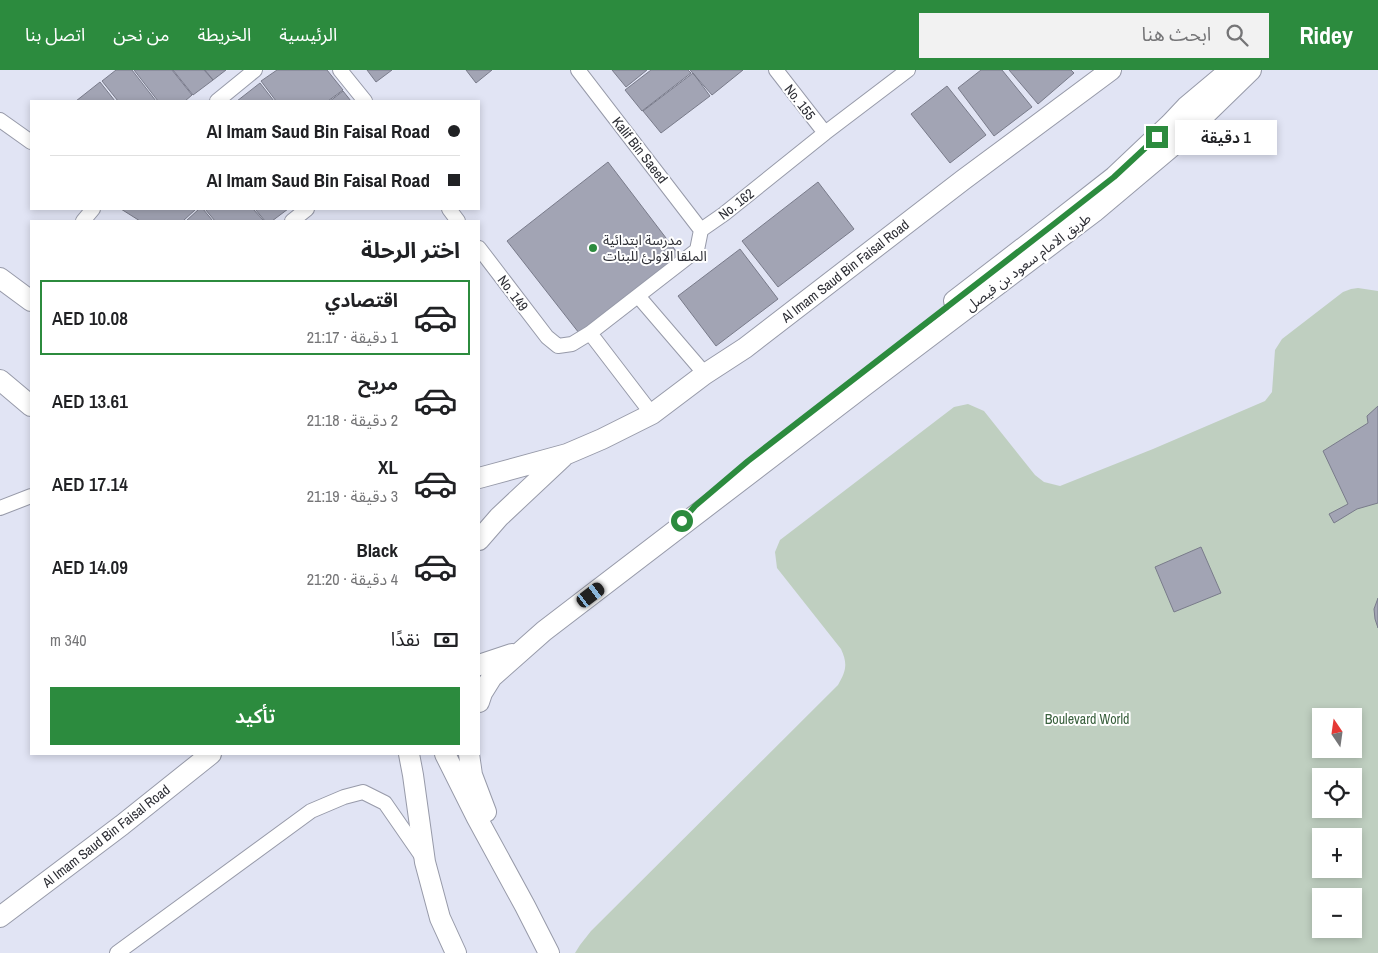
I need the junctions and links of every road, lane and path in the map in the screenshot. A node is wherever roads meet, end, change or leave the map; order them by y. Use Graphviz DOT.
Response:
graph roads {
  1 [pos="255,70"];
  2 [pos="340,70"];
  3 [pos="578,70"];
  4 [pos="776,70"];
  5 [pos="908,70"];
  6 [pos="1112,70"];
  7 [pos="1230,70"];
  8 [pos="1251,70"];
  9 [pos="218,100"];
  10 [pos="364,100"];
  11 [pos="0,120"];
  12 [pos="825,133"];
  13 [pos="30,141"];
  14 [pos="92,210"];
  15 [pos="306,210"];
  16 [pos="84,220"];
  17 [pos="293,220"];
  18 [pos="701,230"];
  19 [pos="480,249"];
  20 [pos="0,278"];
  21 [pos="29,295"];
  22 [pos="638,296"];
  23 [pos="590,333"];
  24 [pos="705,374"];
  25 [pos="0,380"];
  26 [pos="30,405"];
  27 [pos="652,414"];
  28 [pos="567,454"];
  29 [pos="480,478"];
  30 [pos="30,496"];
  31 [pos="0,508"];
  32 [pos="669,535"];
  33 [pos="480,539"];
  34 [pos="521,651"];
  35 [pos="480,665"];
  36 [pos="480,699"];
  37 [pos="189,755"];
  38 [pos="210,755"];
  39 [pos="408,755"];
  40 [pos="445,755"];
  41 [pos="469,755"];
  42 [pos="425,862"];
  43 [pos="0,905"];
  44 [pos="525,906"];
  45 [pos="0,917"];
  46 [pos="117,953"];
  47 [pos="456,953"];
  48 [pos="549,953"];
  1 -- 9 [label="street"];
  2 -- 10 [label="street"];
  3 -- 18 [label="street, Kalif Bin Saeed"];
  4 -- 12 [label="street, No. 155"];
  5 -- 12 [label="street, No. 162"];
  6 -- 24 [label="main road, Al Imam Saud Bin Faisal Road"];
  7 -- 32 [label="main road"];
  8 -- 32 [label="main road, طريق الامام سعود بن فيصل"];
  11 -- 13 [label="street"];
  12 -- 18 [label="street, No. 162"];
  14 -- 16 [label="street"];
  15 -- 17 [label="street"];
  18 -- 22 [label="street"];
  19 -- 23 [label="street, No. 149"];
  20 -- 21 [label="main road"];
  22 -- 23 [label="street"];
  22 -- 24 [label="street"];
  23 -- 27 [label="street"];
  24 -- 27 [label="main road, Al Imam Saud Bin Faisal Road"];
  25 -- 26 [label="main road"];
  27 -- 28 [label="main road, Al Imam Saud Bin Faisal Road"];
  28 -- 29 [label="main road"];
  28 -- 33 [label="main road"];
  30 -- 31 [label="street"];
  32 -- 34 [label="main road, طريق الامام سعود بن فيصل"];
  34 -- 35 [label="main road"];
  34 -- 36 [label="main road"];
  37 -- 43 [label="main road, Al Imam Saud Bin Faisal Road"];
  38 -- 45 [label="main road, Al Imam Saud Bin Faisal Road"];
  39 -- 42 [label="main road"];
  40 -- 44 [label="main road"];
  41 -- 44 [label="main road"];
  42 -- 46 [label="street"];
  42 -- 47 [label="main road"];
  44 -- 48 [label="main road"];
}
